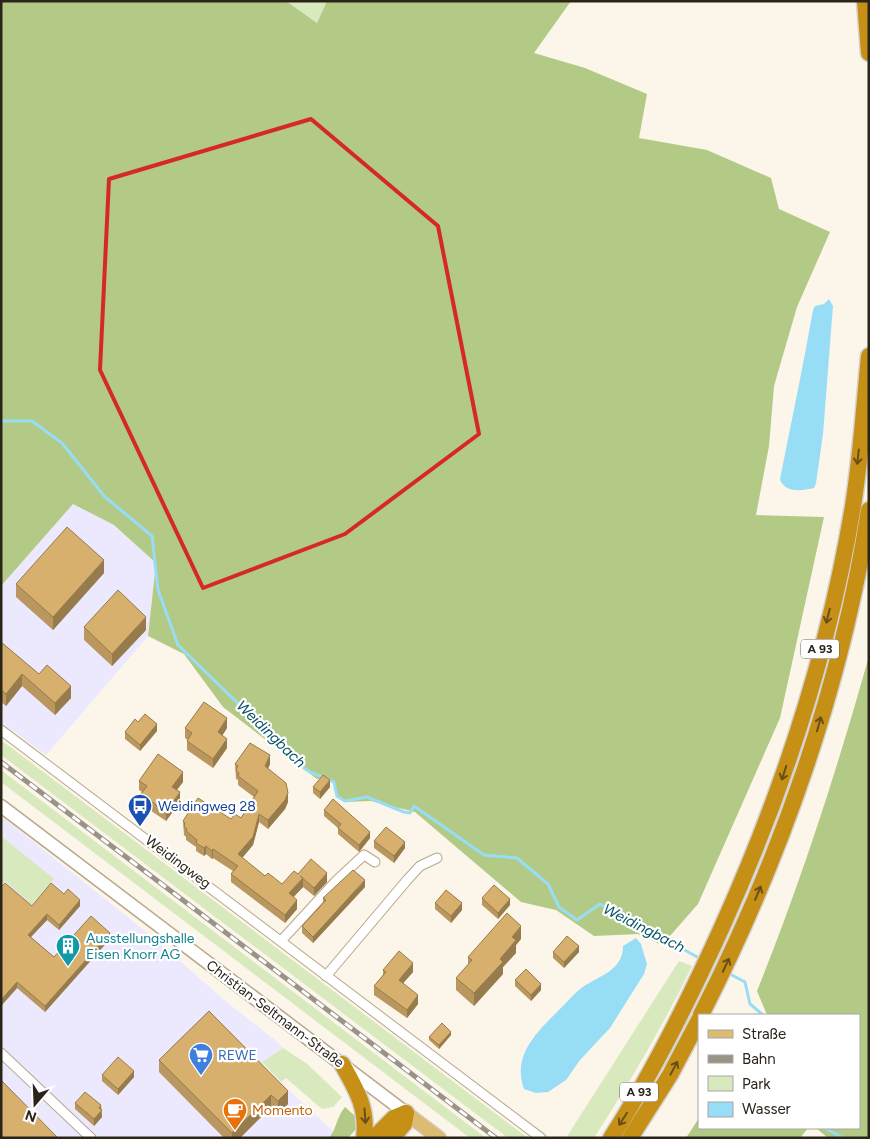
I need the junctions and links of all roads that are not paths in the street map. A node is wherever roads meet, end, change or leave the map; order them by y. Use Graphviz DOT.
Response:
graph roads {
  1 [pos="865,1"];
  2 [pos="869,53"];
  3 [pos="869,356"];
  4 [pos="869,510"];
  5 [pos="1,730"];
  6 [pos="1,806"];
  7 [pos="438,858"];
  8 [pos="375,862"];
  9 [pos="281,941"];
  10 [pos="326,976"];
  11 [pos="702,1014"];
  12 [pos="698,1022"];
  13 [pos="1,1053"];
  14 [pos="342,1064"];
  15 [pos="406,1113"];
  16 [pos="91,1138"];
  17 [pos="364,1138"];
  18 [pos="374,1138"];
  19 [pos="392,1138"];
  20 [pos="439,1138"];
  21 [pos="540,1138"];
  22 [pos="611,1138"];
  23 [pos="630,1138"];
  1 -- 2 [label="highway"];
  3 -- 22 [label="highway, A 93, one-way"];
  11 -- 4 [label="highway, A 93, one-way"];
  5 -- 9 [label="street, Weidingweg"];
  6 -- 14 [label="main road, Christian-Seltmann-Straße"];
  7 -- 10 [label="street"];
  8 -- 9 [label="street"];
  9 -- 10 [label="street, Weidingweg"];
  10 -- 21 [label="street, Weidingweg"];
  23 -- 12 [label="highway, A 93, one-way"];
  13 -- 16 [label="street"];
  14 -- 15 [label="main road, Christian-Seltmann-Straße"];
  14 -- 17 [label="highway, one-way"];
  15 -- 18 [label="highway"];
  15 -- 19 [label="highway"];
  15 -- 20 [label="main road"];
}
